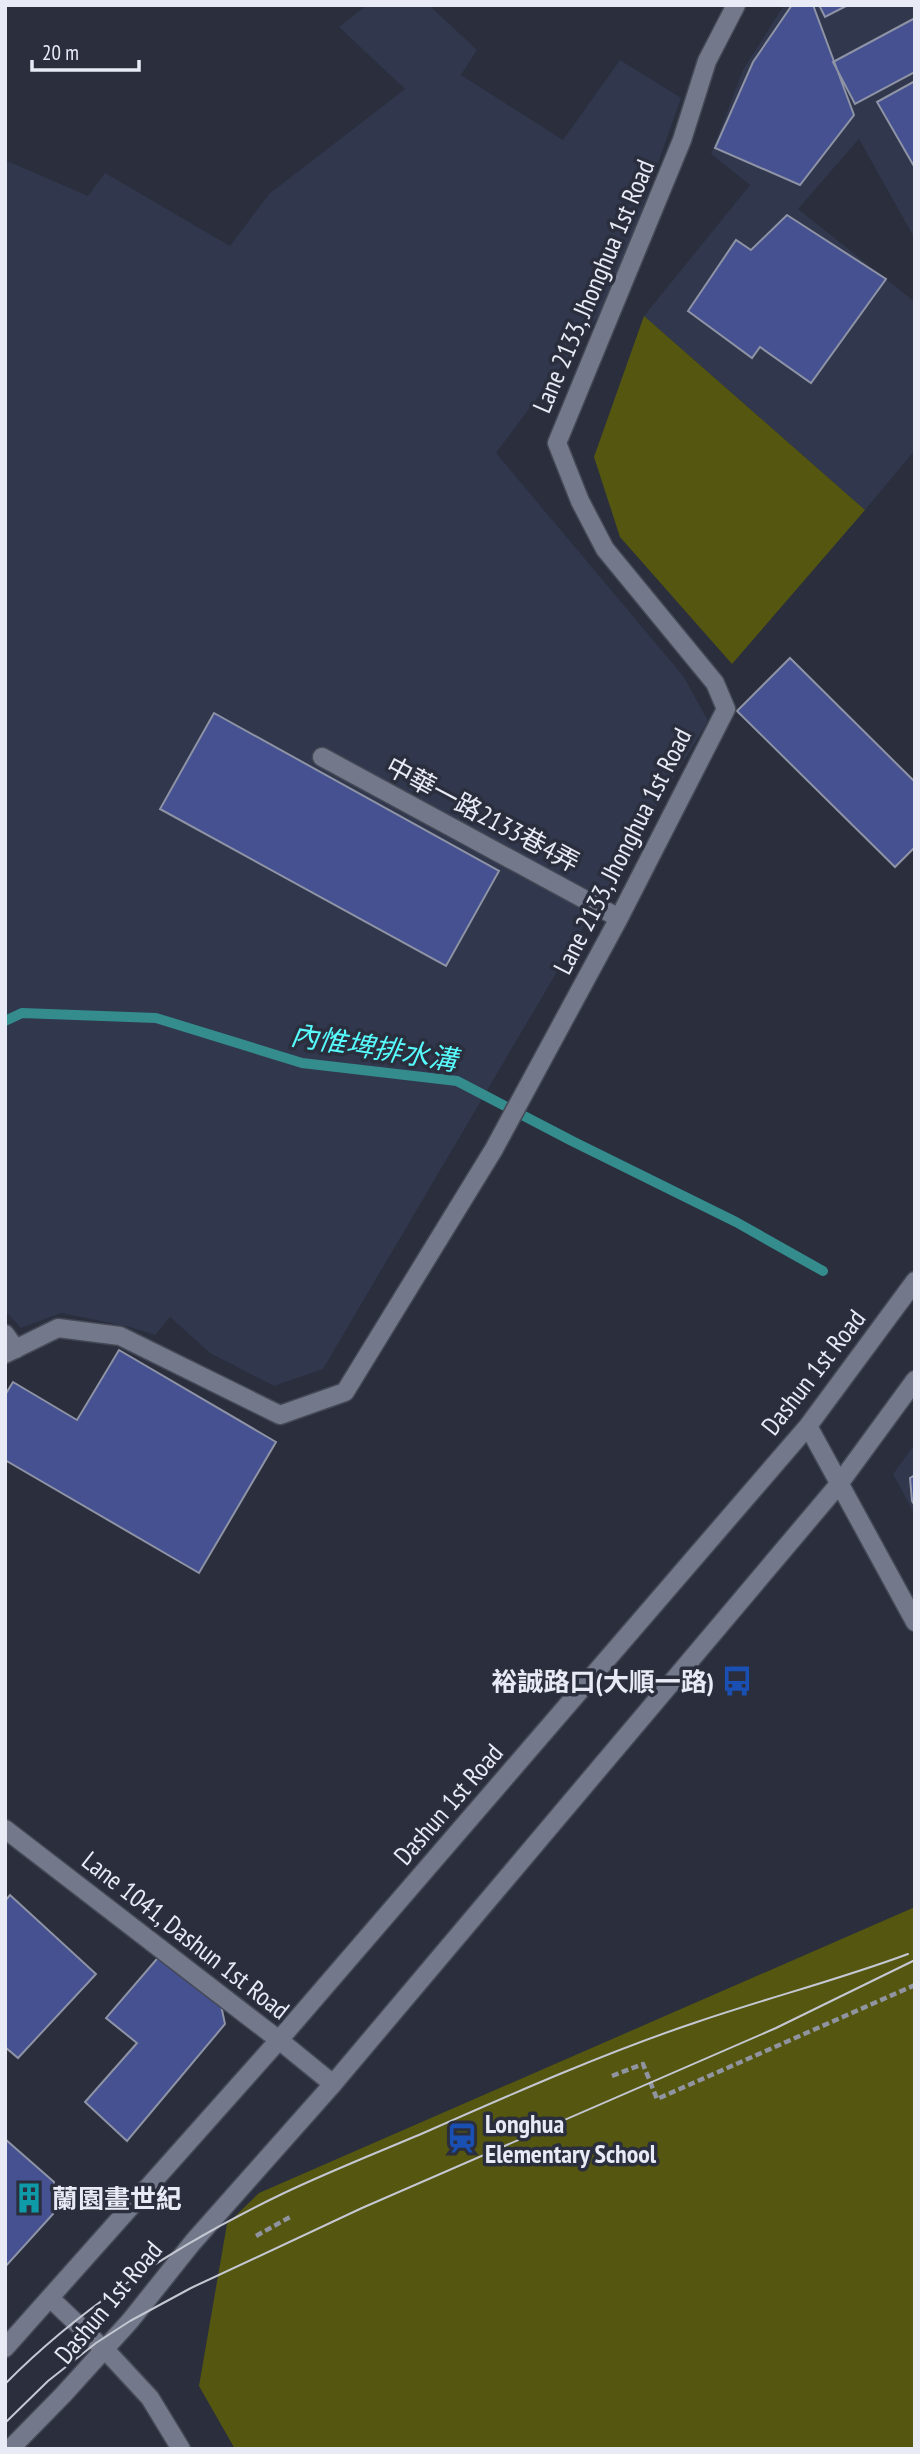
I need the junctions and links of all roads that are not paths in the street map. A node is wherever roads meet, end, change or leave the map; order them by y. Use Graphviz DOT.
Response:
graph roads {
  1 [pos="736,5"];
  2 [pos="322,757"];
  3 [pos="619,918"];
  4 [pos="915,1281"];
  5 [pos="5,1334"];
  6 [pos="11,1351"];
  7 [pos="915,1380"];
  8 [pos="808,1426"];
  9 [pos="839,1483"];
  10 [pos="915,1622"];
  11 [pos="5,1829"];
  12 [pos="279,2040"];
  13 [pos="333,2084"];
  14 [pos="50,2298"];
  15 [pos="5,2348"];
  16 [pos="104,2350"];
  17 [pos="10,2449"];
  18 [pos="181,2449"];
  1 -- 3 [label="street, Lane 2133, Jhonghua 1st Road"];
  2 -- 3 [label="street, 中華一路2133巷4弄"];
  3 -- 6 [label="street, Lane 2133, Jhonghua 1st Road"];
  4 -- 8 [label="street, Dashun 1st Road"];
  5 -- 6 [label="street, Lane 2133, Jhonghua 1st Road"];
  7 -- 9 [label="street, Dashun 1st Road"];
  8 -- 9 [label="street"];
  8 -- 12 [label="street, Dashun 1st Road"];
  9 -- 10 [label="street"];
  9 -- 13 [label="street, Dashun 1st Road"];
  11 -- 12 [label="street, Lane 1041, Dashun 1st Road"];
  12 -- 13 [label="street, Lane 1041, Dashun 1st Road"];
  12 -- 14 [label="street, Dashun 1st Road"];
  13 -- 16 [label="street, Dashun 1st Road"];
  14 -- 15 [label="street, Dashun 1st Road"];
  14 -- 16 [label="street"];
  16 -- 17 [label="street, Dashun 1st Road"];
  16 -- 18 [label="street"];
}
